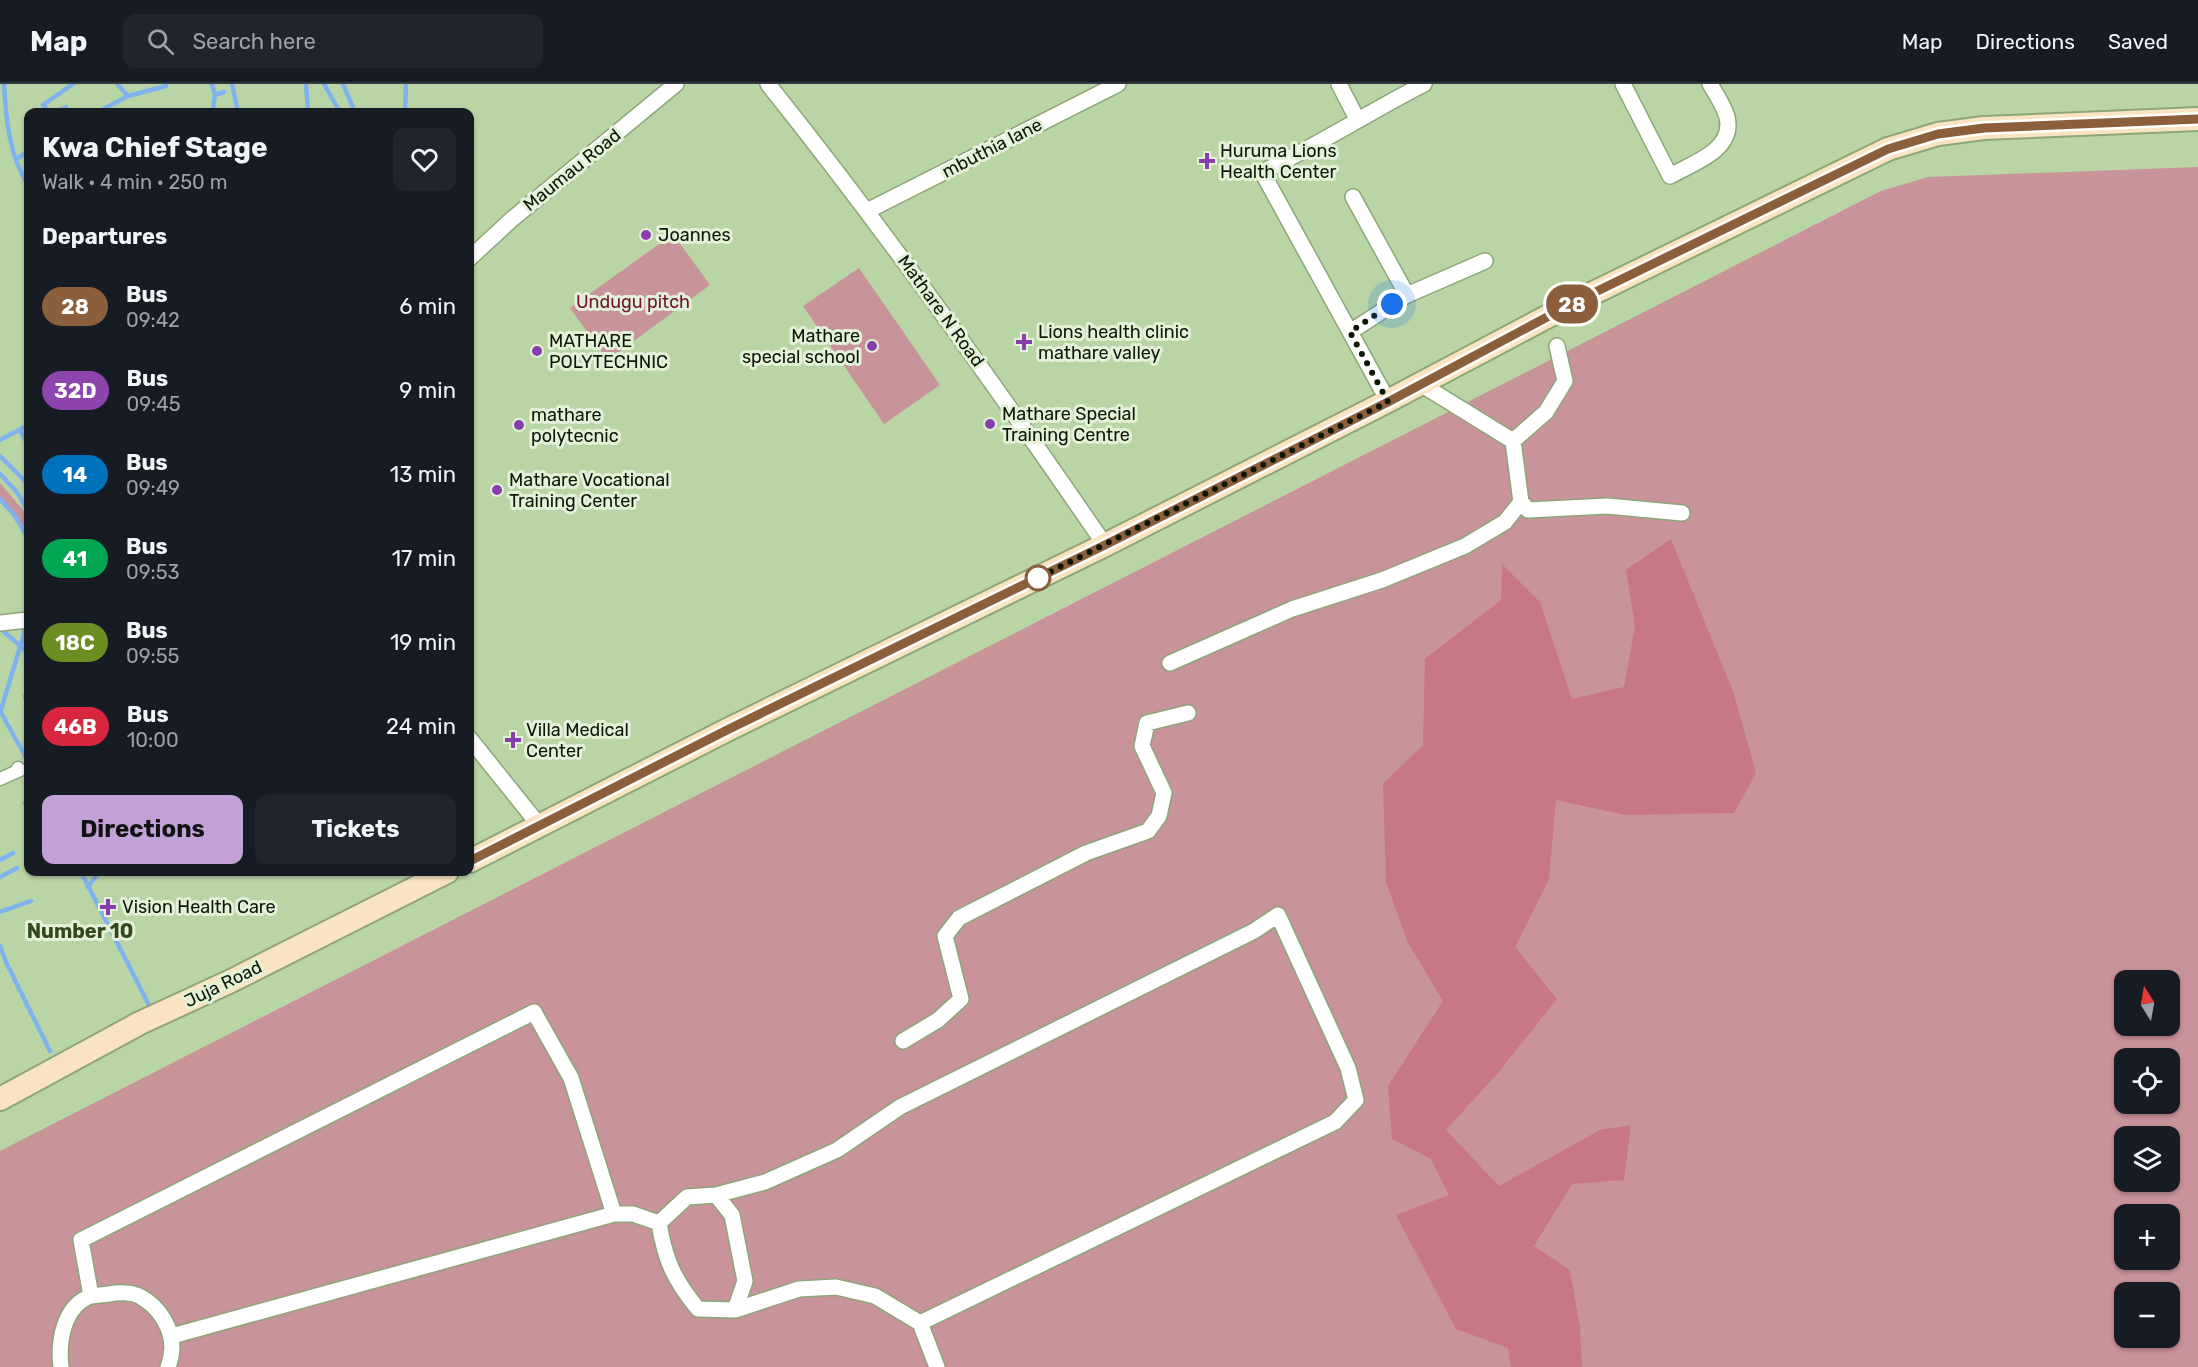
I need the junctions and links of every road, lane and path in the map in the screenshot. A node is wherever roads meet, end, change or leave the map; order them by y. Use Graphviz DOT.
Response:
graph roads {
  1 [pos="676,84"];
  2 [pos="768,84"];
  3 [pos="1118,84"];
  4 [pos="1339,84"];
  5 [pos="1424,84"];
  6 [pos="1623,84"];
  7 [pos="1710,84"];
  8 [pos="1357,119"];
  9 [pos="2198,119"];
  10 [pos="1353,197"];
  11 [pos="867,211"];
  12 [pos="474,254"];
  13 [pos="1485,261"];
  14 [pos="1407,295"];
  15 [pos="1350,332"];
  16 [pos="1557,346"];
  17 [pos="1419,384"];
  18 [pos="1388,402"];
  19 [pos="1513,441"];
  20 [pos="1521,502"];
  21 [pos="1682,513"];
  22 [pos="1105,545"];
  23 [pos="24,620"];
  24 [pos="0,623"];
  25 [pos="1170,663"];
  26 [pos="1188,712"];
  27 [pos="474,744"];
  28 [pos="18,768"];
  29 [pos="0,779"];
  30 [pos="539,825"];
  31 [pos="474,859"];
  32 [pos="439,876"];
  33 [pos="903,1041"];
  34 [pos="0,1099"];
  35 [pos="716,1195"];
  36 [pos="614,1214"];
  37 [pos="659,1223"];
  38 [pos="91,1296"];
  39 [pos="735,1310"];
  40 [pos="920,1323"];
  41 [pos="172,1336"];
  42 [pos="61,1367"];
  43 [pos="168,1367"];
  44 [pos="937,1367"];
  1 -- 12 [label="street, Maumau Road"];
  2 -- 11 [label="street, Mathare N Road"];
  3 -- 11 [label="street, mbuthia lane"];
  4 -- 8 [label="street"];
  5 -- 8 [label="street"];
  6 -- 7 [label="street"];
  8 -- 15 [label="street"];
  9 -- 17 [label="main road"];
  10 -- 14 [label="street"];
  11 -- 22 [label="street, Mathare N Road"];
  13 -- 14 [label="street"];
  14 -- 15 [label="street"];
  15 -- 18 [label="street"];
  16 -- 19 [label="street"];
  17 -- 18 [label="main road"];
  17 -- 19 [label="street"];
  18 -- 22 [label="main road"];
  19 -- 20 [label="street"];
  20 -- 21 [label="street"];
  20 -- 25 [label="street"];
  22 -- 30 [label="main road"];
  23 -- 24 [label="street"];
  26 -- 33 [label="street"];
  27 -- 30 [label="street"];
  28 -- 29 [label="street"];
  30 -- 31 [label="main road"];
  32 -- 34 [label="main road, Juja Road"];
  35 -- 37 [label="street"];
  35 -- 39 [label="street"];
  35 -- 40 [label="street"];
  36 -- 37 [label="street"];
  36 -- 38 [label="street"];
  36 -- 41 [label="street"];
  37 -- 39 [label="street"];
  38 -- 41 [label="street"];
  38 -- 42 [label="street"];
  39 -- 40 [label="street"];
  40 -- 44 [label="street"];
  41 -- 43 [label="street"];
}
